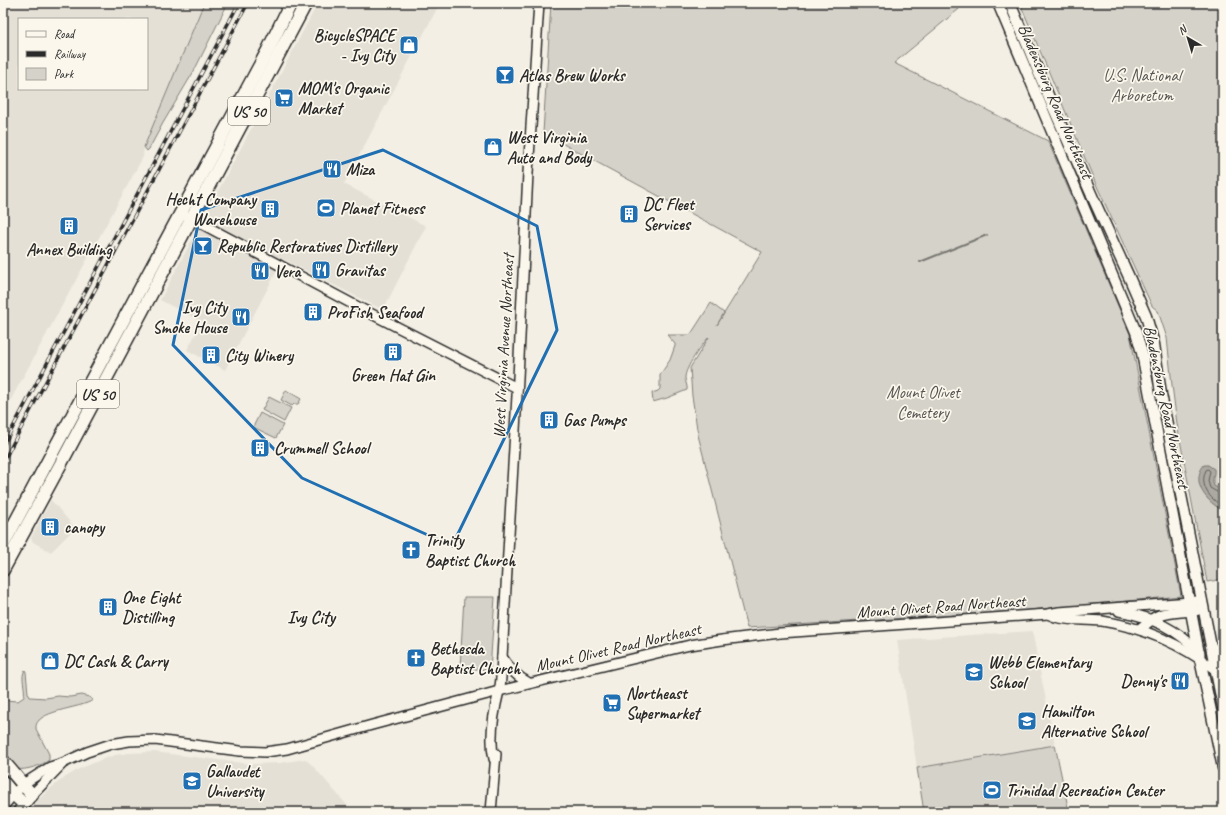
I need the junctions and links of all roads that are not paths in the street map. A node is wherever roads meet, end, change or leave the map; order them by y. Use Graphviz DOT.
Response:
graph roads {
  1 [pos="291,3"];
  2 [pos="306,3"];
  3 [pos="539,3"];
  4 [pos="998,3"];
  5 [pos="1010,3"];
  6 [pos="1050,100"];
  7 [pos="1040,105"];
  8 [pos="186,215"];
  9 [pos="517,388"];
  10 [pos="1179,483"];
  11 [pos="1167,485"];
  12 [pos="1185,512"];
  13 [pos="1173,514"];
  14 [pos="3,545"];
  15 [pos="3,570"];
  16 [pos="1202,605"];
  17 [pos="1191,607"];
  18 [pos="1106,609"];
  19 [pos="1048,614"];
  20 [pos="1151,620"];
  21 [pos="1140,629"];
  22 [pos="1211,645"];
  23 [pos="1200,655"];
  24 [pos="502,657"];
  25 [pos="1223,661"];
  26 [pos="1219,673"];
  27 [pos="529,683"];
  28 [pos="499,691"];
  29 [pos="1223,707"];
  30 [pos="3,761"];
  31 [pos="63,763"];
  32 [pos="1223,768"];
  33 [pos="3,782"];
  34 [pos="23,785"];
  35 [pos="13,794"];
  36 [pos="25,804"];
  37 [pos="3,806"];
  38 [pos="491,812"];
  1 -- 8 [label="highway, US 50"];
  2 -- 8 [label="highway, US 50"];
  3 -- 9 [label="main road, West Virginia Avenue Northeast"];
  4 -- 7 [label="main road, Bladensburg Road Northeast"];
  5 -- 6 [label="main road, Bladensburg Road Northeast"];
  6 -- 7 [label="main road"];
  6 -- 10 [label="main road, Bladensburg Road Northeast"];
  7 -- 11 [label="main road, Bladensburg Road Northeast"];
  8 -- 9 [label="main road"];
  8 -- 14 [label="highway, US 50"];
  8 -- 15 [label="highway, US 50"];
  9 -- 24 [label="main road, West Virginia Avenue Northeast"];
  10 -- 11 [label="main road"];
  10 -- 12 [label="main road, Bladensburg Road Northeast"];
  11 -- 13 [label="main road, Bladensburg Road Northeast"];
  12 -- 13 [label="main road"];
  12 -- 16 [label="main road, Bladensburg Road Northeast"];
  13 -- 17 [label="main road, Bladensburg Road Northeast"];
  16 -- 17 [label="main road"];
  16 -- 22 [label="main road, Bladensburg Road Northeast"];
  17 -- 18 [label="main road, Mount Olivet Road Northeast"];
  17 -- 20 [label="main road"];
  17 -- 23 [label="main road, Bladensburg Road Northeast"];
  18 -- 19 [label="main road, Mount Olivet Road Northeast"];
  18 -- 20 [label="main road, Mount Olivet Road Northeast"];
  19 -- 21 [label="main road, Mount Olivet Road Northeast"];
  19 -- 27 [label="main road, Mount Olivet Road Northeast"];
  20 -- 21 [label="main road"];
  20 -- 23 [label="main road, Mount Olivet Road Northeast"];
  21 -- 23 [label="main road, Mount Olivet Road Northeast"];
  22 -- 25 [label="main road"];
  22 -- 26 [label="main road, Bladensburg Road Northeast"];
  23 -- 26 [label="main road, Mount Olivet Road Northeast"];
  23 -- 32 [label="main road, Bladensburg Road Northeast"];
  24 -- 27 [label="main road"];
  24 -- 28 [label="main road, West Virginia Avenue Northeast"];
  26 -- 29 [label="main road, Bladensburg Road Northeast"];
  27 -- 28 [label="main road, Mount Olivet Road Northeast"];
  28 -- 31 [label="main road, Mount Olivet Road Northeast"];
  28 -- 38 [label="main road, West Virginia Avenue Northeast"];
  30 -- 34 [label="highway"];
  31 -- 34 [label="main road, Mount Olivet Road Northeast"];
  31 -- 36 [label="main road, Mount Olivet Road Northeast"];
  33 -- 35 [label="highway"];
  34 -- 35 [label="main road, Mount Olivet Road Northeast"];
  34 -- 36 [label="highway"];
  35 -- 36 [label="highway"];
  35 -- 37 [label="main road, Mount Olivet Road Northeast"];
}
